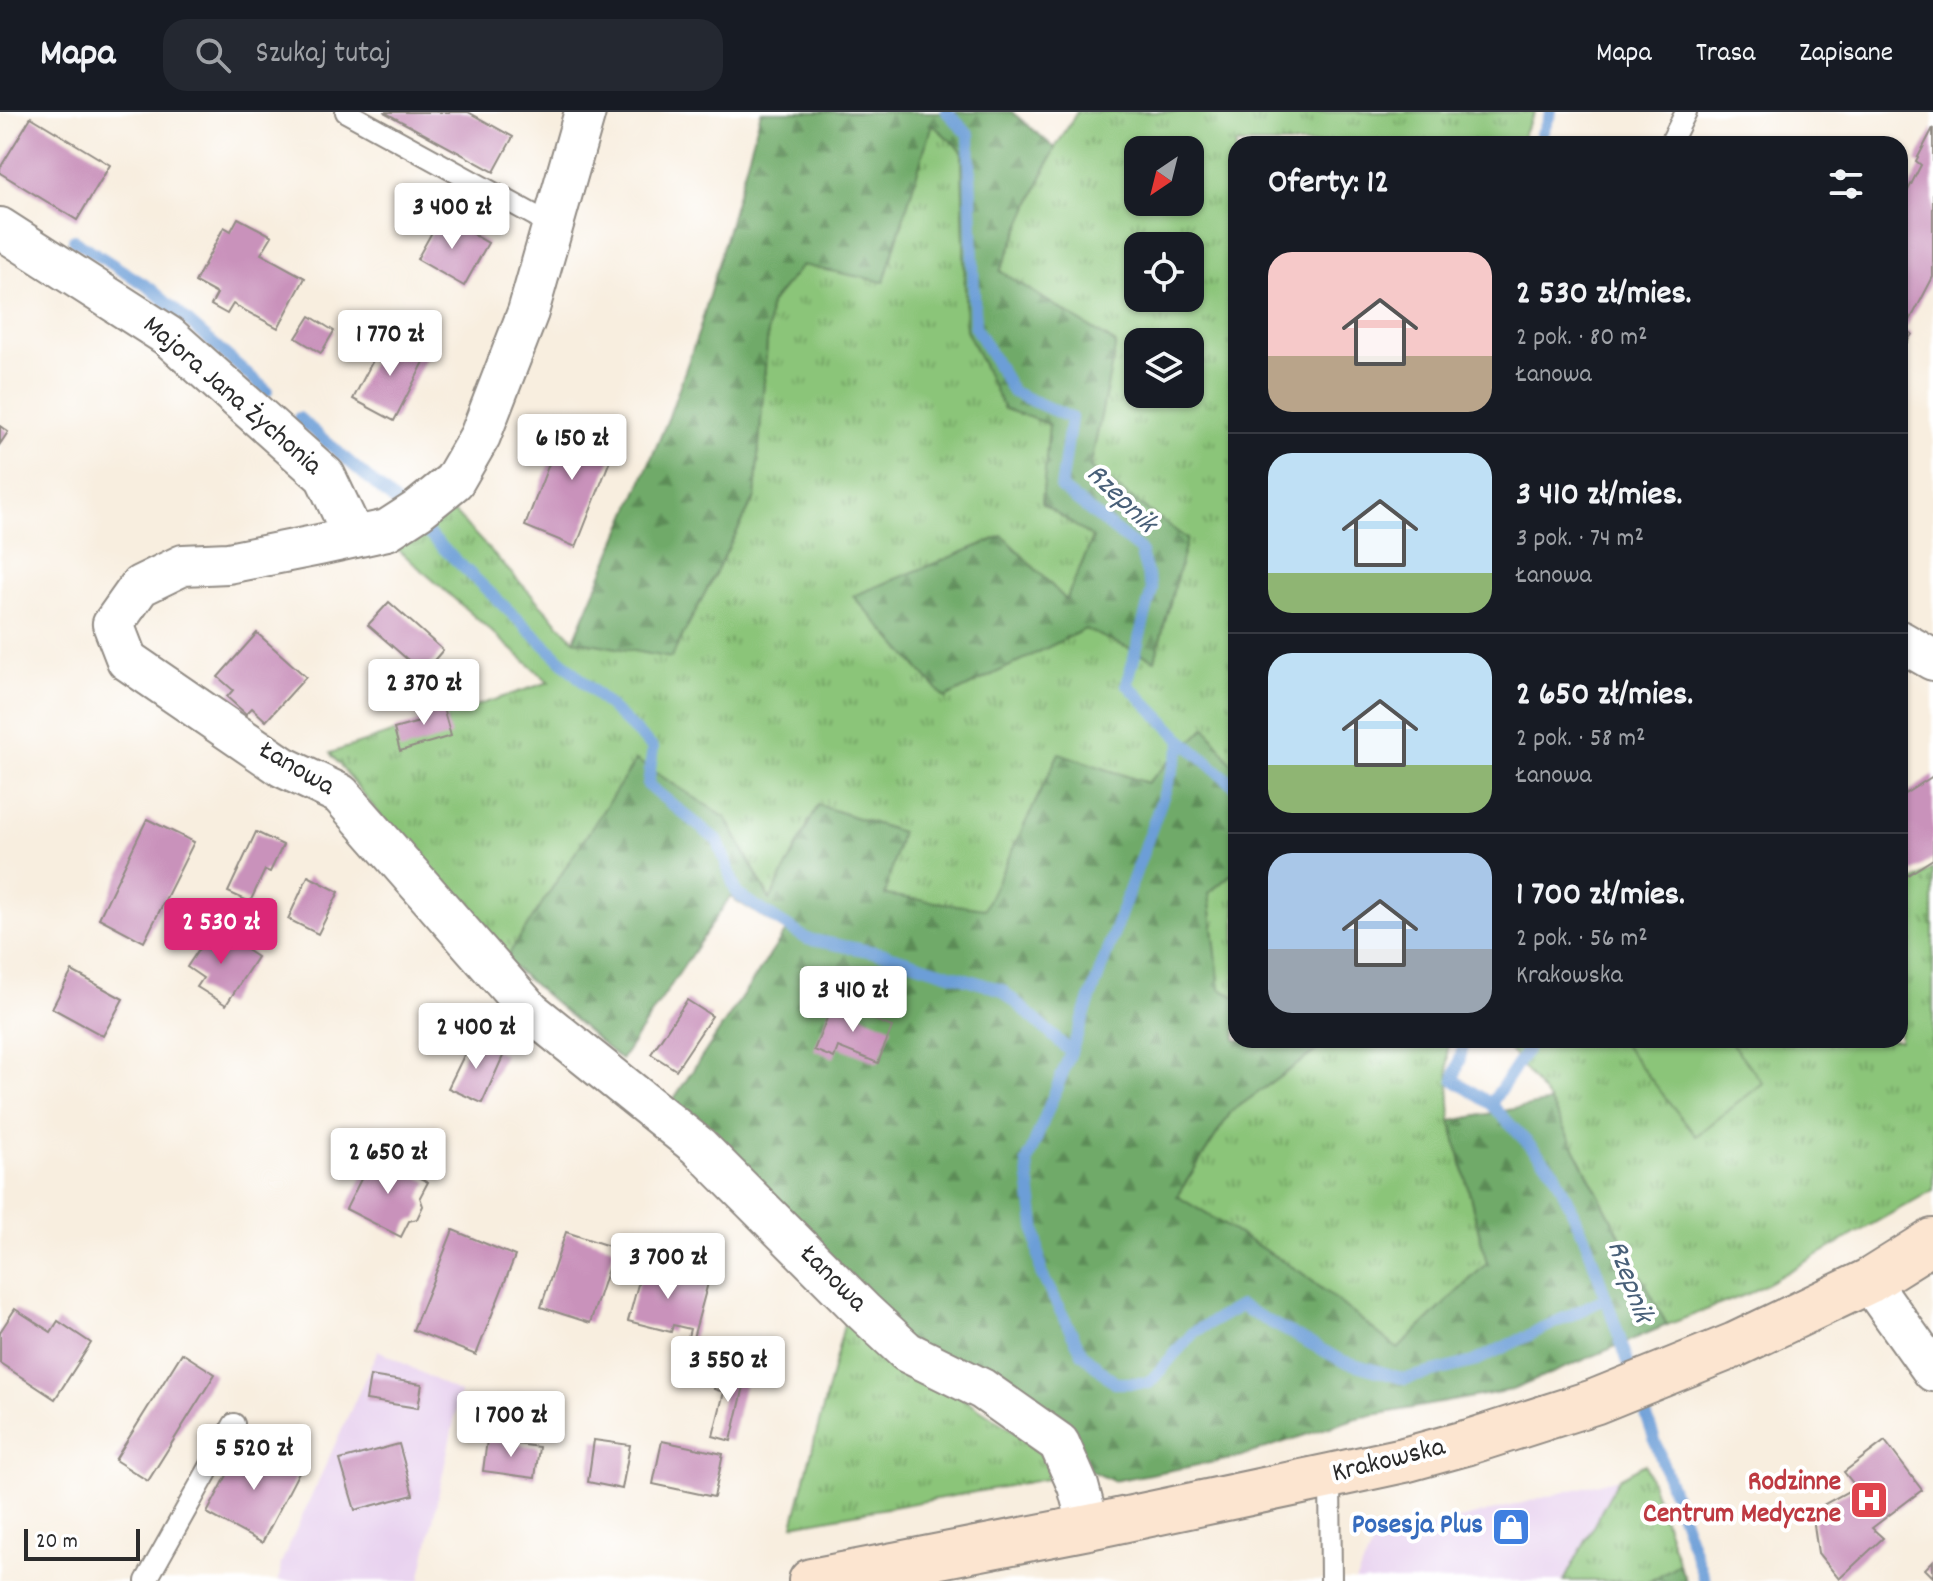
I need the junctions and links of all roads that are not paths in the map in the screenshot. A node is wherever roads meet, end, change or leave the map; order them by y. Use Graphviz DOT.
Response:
graph roads {
  1 [pos="346,112"];
  2 [pos="585,112"];
  3 [pos="1686,112"];
  4 [pos="1674,136"];
  5 [pos="552,225"];
  6 [pos="0,228"];
  7 [pos="354,537"];
  8 [pos="1908,646"];
  9 [pos="1933,660"];
  10 [pos="1933,1241"];
  11 [pos="1869,1281"];
  12 [pos="1933,1371"];
  13 [pos="234,1424"];
  14 [pos="1330,1476"];
  15 [pos="1089,1527"];
  16 [pos="146,1581"];
  17 [pos="811,1581"];
  18 [pos="1331,1581"];
  1 -- 5 [label="lane"];
  2 -- 5 [label="street, Łanowa"];
  3 -- 4 [label="lane"];
  5 -- 7 [label="street, Łanowa"];
  6 -- 7 [label="street, Majora Jana Żychonia"];
  7 -- 15 [label="street, Łanowa"];
  8 -- 9 [label="street"];
  10 -- 11 [label="main road, Krakowska"];
  11 -- 12 [label="street"];
  11 -- 14 [label="main road, Krakowska"];
  13 -- 16 [label="lane"];
  14 -- 15 [label="main road, Krakowska"];
  14 -- 18 [label="lane"];
  15 -- 17 [label="main road, Krakowska"];
}
